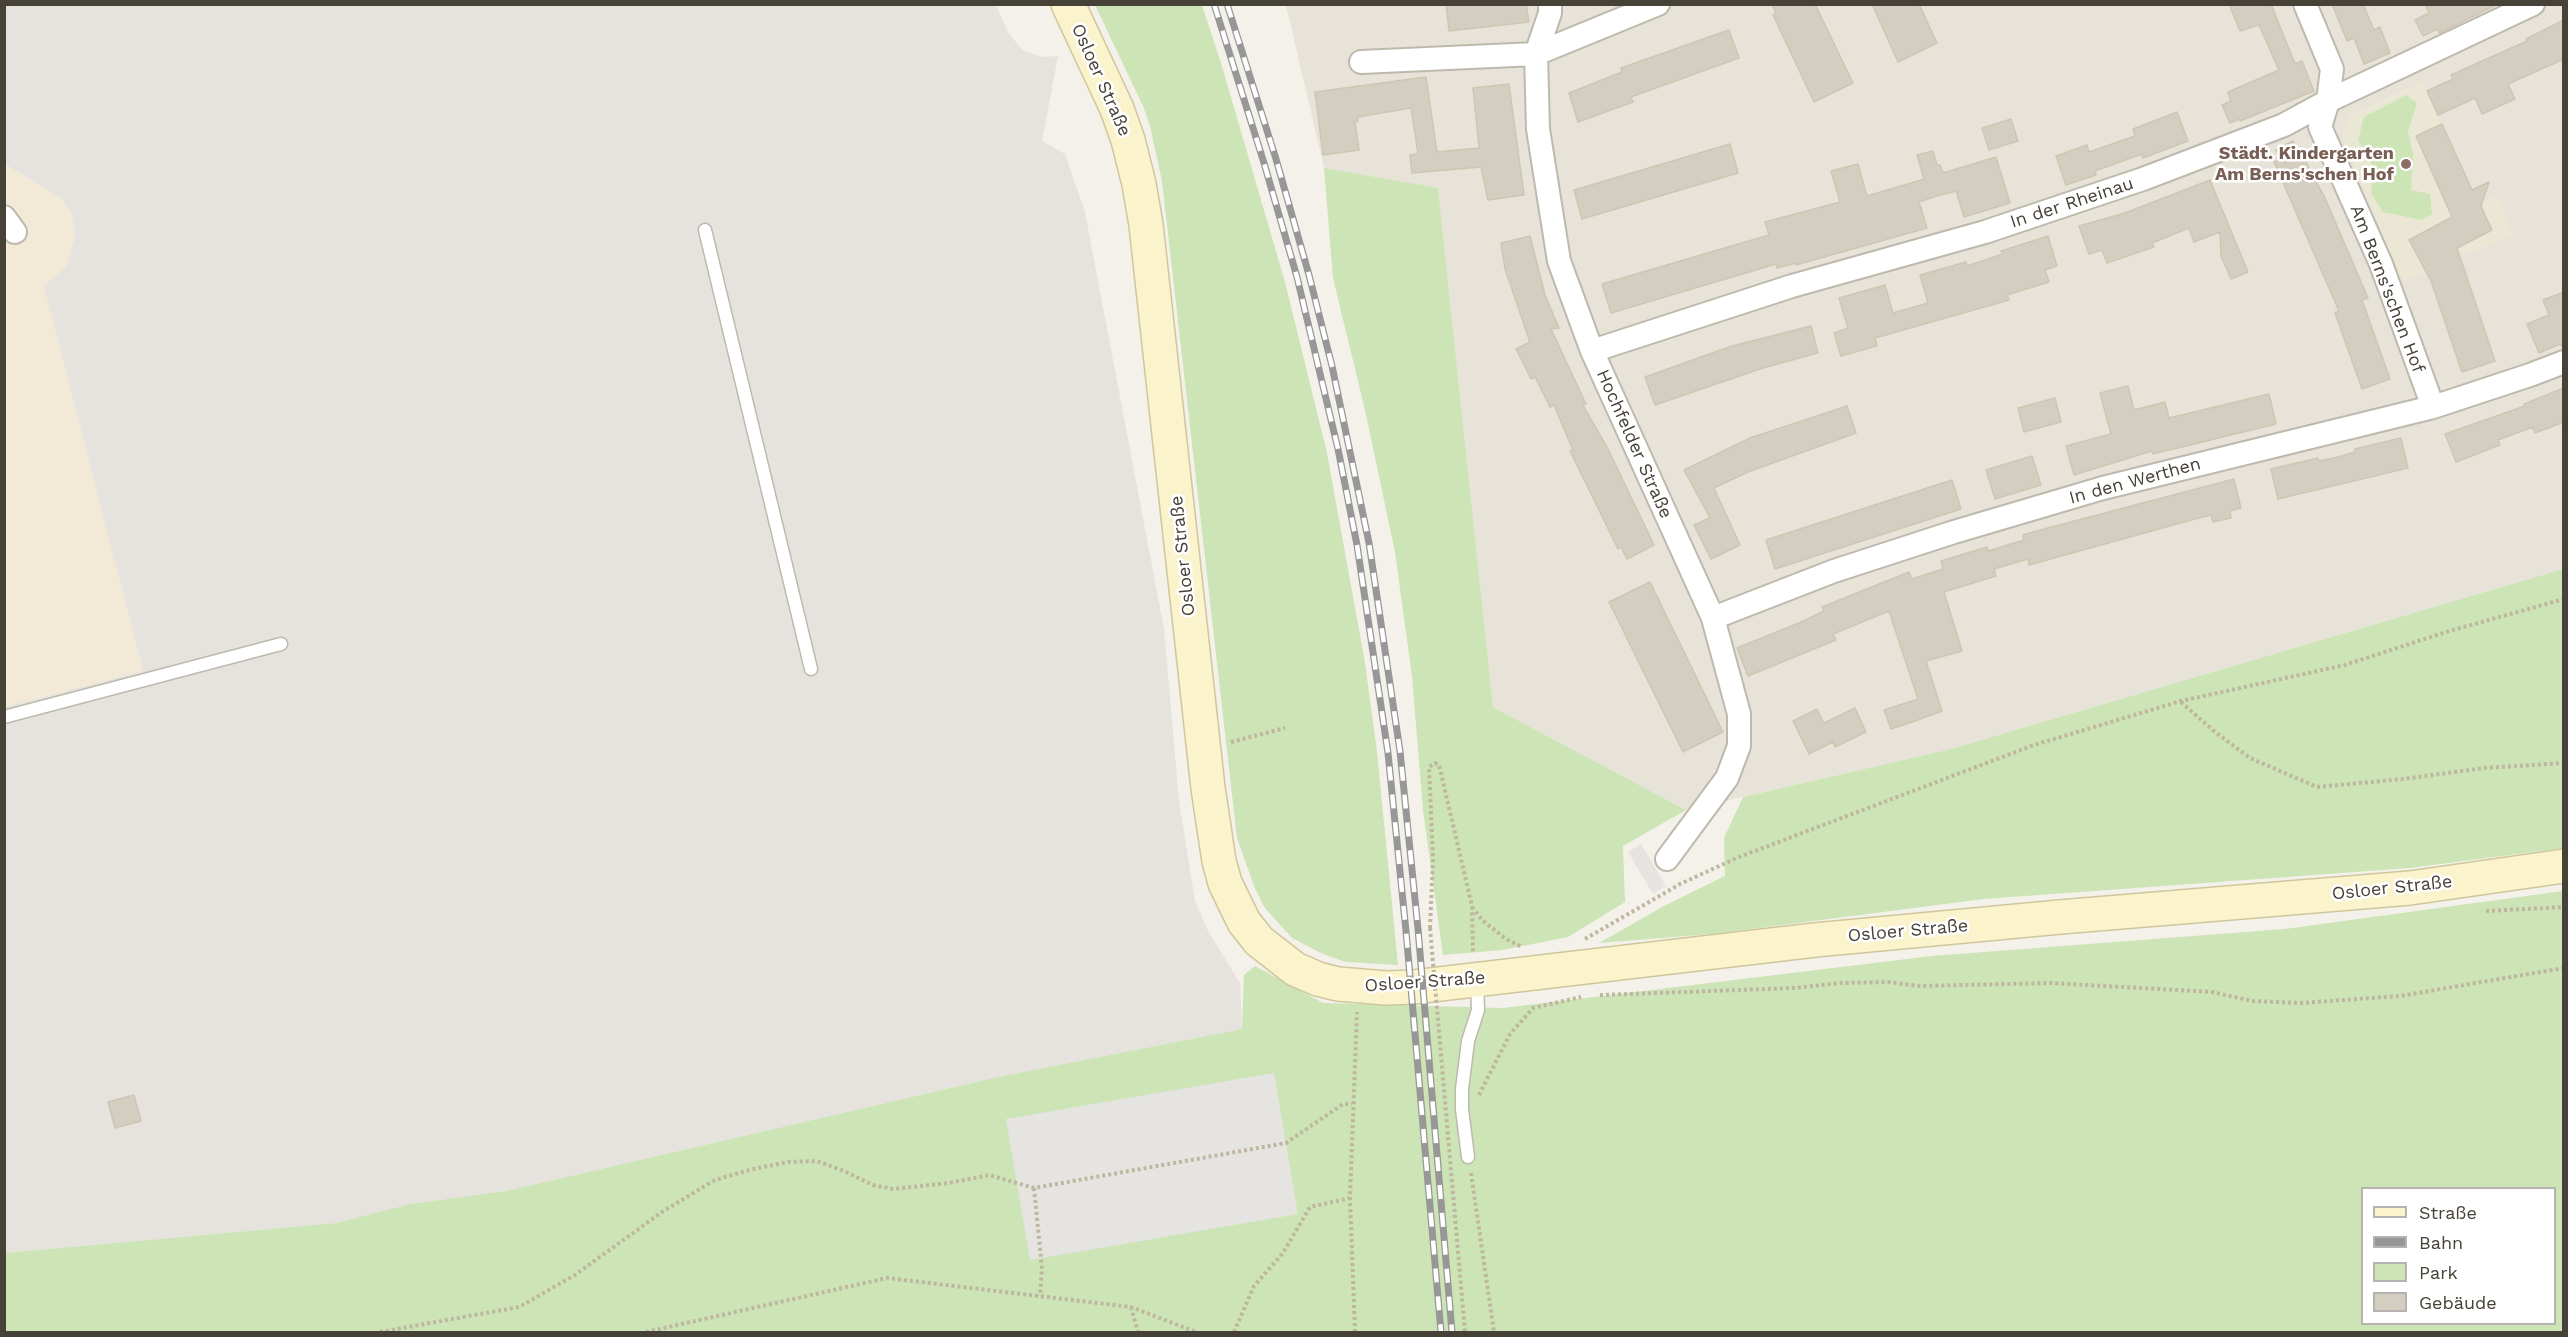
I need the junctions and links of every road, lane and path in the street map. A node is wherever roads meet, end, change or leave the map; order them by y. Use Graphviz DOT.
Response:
graph roads {
  1 [pos="1068,4"];
  2 [pos="1550,4"];
  3 [pos="1658,4"];
  4 [pos="2305,4"];
  5 [pos="2534,4"];
  6 [pos="1536,54"];
  7 [pos="1361,62"];
  8 [pos="2328,101"];
  9 [pos="705,230"];
  10 [pos="1592,351"];
  11 [pos="2564,362"];
  12 [pos="2433,406"];
  13 [pos="2564,599"];
  14 [pos="1713,618"];
  15 [pos="281,644"];
  16 [pos="811,669"];
  17 [pos="2181,701"];
  18 [pos="4,717"];
  19 [pos="1285,728"];
  20 [pos="1203,747"];
  21 [pos="2564,763"];
  22 [pos="1667,859"];
  23 [pos="2564,866"];
  24 [pos="1472,906"];
  25 [pos="2564,907"];
  26 [pos="2486,911"];
  27 [pos="1582,940"];
  28 [pos="1519,953"];
  29 [pos="1438,965"];
  30 [pos="1426,966"];
  31 [pos="2564,968"];
  32 [pos="1475,971"];
  33 [pos="1358,987"];
  34 [pos="1352,1104"];
  35 [pos="1462,1109"];
  36 [pos="1468,1157"];
  37 [pos="1034,1188"];
  38 [pos="1350,1198"];
  39 [pos="1040,1296"];
  40 [pos="1131,1307"];
  41 [pos="380,1332"];
  42 [pos="646,1332"];
  43 [pos="1138,1332"];
  44 [pos="1196,1332"];
  45 [pos="1234,1332"];
  46 [pos="1355,1332"];
  47 [pos="1465,1332"];
  48 [pos="1494,1332"];
  1 -- 20 [label="main road, Osloer Straße"];
  2 -- 6 [label="street, Hochfelder Straße"];
  3 -- 6 [label="street"];
  4 -- 8 [label="street, Am Berns'schen Hof"];
  5 -- 8 [label="street, In der Rheinau"];
  6 -- 7 [label="street"];
  6 -- 10 [label="street, Hochfelder Straße"];
  8 -- 10 [label="street, In der Rheinau"];
  8 -- 12 [label="street, Am Berns'schen Hof"];
  9 -- 16 [label="lane"];
  10 -- 14 [label="street, Hochfelder Straße"];
  11 -- 12 [label="street, In den Werthen"];
  12 -- 14 [label="street, In den Werthen"];
  13 -- 17 [label="path"];
  14 -- 22 [label="street, Hochfelder Straße"];
  15 -- 18 [label="lane"];
  17 -- 21 [label="path"];
  17 -- 27 [label="path"];
  19 -- 20 [label="path"];
  20 -- 33 [label="main road, Osloer Straße"];
  23 -- 32 [label="main road, Osloer Straße"];
  24 -- 28 [label="path"];
  24 -- 32 [label="path"];
  24 -- 47 [label="path, bridge"];
  25 -- 26 [label="path"];
  29 -- 30 [label="path"];
  31 -- 35 [label="path"];
  32 -- 33 [label="main road, Osloer Straße"];
  32 -- 35 [label="lane"];
  33 -- 34 [label="path"];
  34 -- 37 [label="path"];
  34 -- 38 [label="path"];
  35 -- 36 [label="lane"];
  36 -- 48 [label="path"];
  37 -- 39 [label="path"];
  37 -- 41 [label="path"];
  38 -- 45 [label="path"];
  38 -- 46 [label="path"];
  39 -- 40 [label="path"];
  39 -- 42 [label="path"];
  40 -- 43 [label="path"];
  40 -- 44 [label="path"];
}
